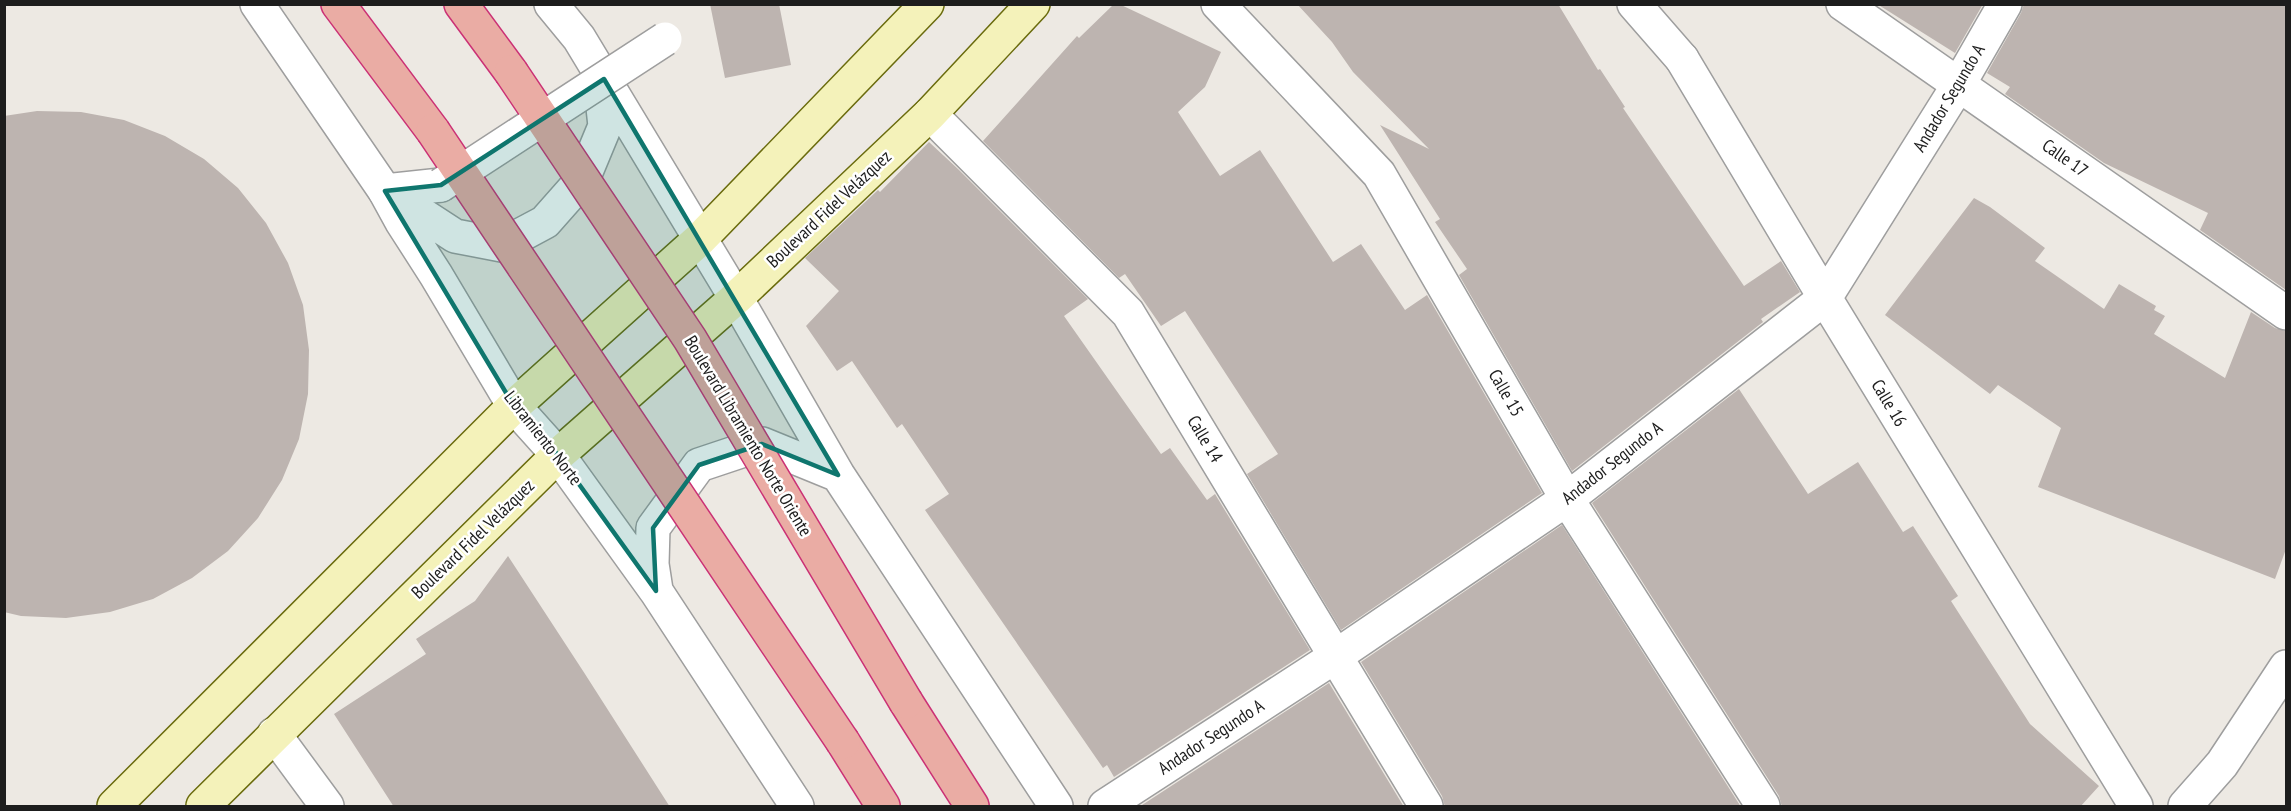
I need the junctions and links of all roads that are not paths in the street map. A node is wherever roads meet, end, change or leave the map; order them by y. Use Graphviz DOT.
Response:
graph roads {
  1 [pos="257,4"];
  2 [pos="338,4"];
  3 [pos="461,4"];
  4 [pos="551,4"];
  5 [pos="927,4"];
  6 [pos="1033,4"];
  7 [pos="1218,4"];
  8 [pos="1634,4"];
  9 [pos="1843,4"];
  10 [pos="2005,4"];
  11 [pos="579,38"];
  12 [pos="666,39"];
  13 [pos="1959,84"];
  14 [pos="930,114"];
  15 [pos="385,191"];
  16 [pos="700,239"];
  17 [pos="736,298"];
  18 [pos="1825,298"];
  19 [pos="2286,313"];
  20 [pos="514,406"];
  21 [pos="558,455"];
  22 [pos="838,475"];
  23 [pos="1566,499"];
  24 [pos="656,591"];
  25 [pos="1336,656"];
  26 [pos="2286,667"];
  27 [pos="274,734"];
  28 [pos="114,807"];
  29 [pos="203,807"];
  30 [pos="327,807"];
  31 [pos="797,807"];
  32 [pos="883,807"];
  33 [pos="972,807"];
  34 [pos="1056,807"];
  35 [pos="1105,807"];
  36 [pos="1426,807"];
  37 [pos="1763,807"];
  38 [pos="2136,807"];
  39 [pos="2185,807"];
  1 -- 15 [label="street, Libramiento Norte"];
  2 -- 32 [label="highway, bridge"];
  3 -- 33 [label="highway, Boulevard Libramiento Norte Oriente, bridge"];
  4 -- 11 [label="street"];
  5 -- 16 [label="main road"];
  6 -- 14 [label="main road, Boulevard Fidel Velázquez"];
  7 -- 23 [label="street, Calle 15"];
  8 -- 18 [label="street, Calle 16"];
  9 -- 13 [label="street, Calle 17"];
  10 -- 13 [label="street, Andador Segundo A"];
  11 -- 15 [label="street"];
  11 -- 16 [label="street"];
  12 -- 15 [label="street, bridge"];
  13 -- 18 [label="street, Andador Segundo A"];
  13 -- 19 [label="street, Calle 17"];
  14 -- 17 [label="main road, Boulevard Fidel Velázquez"];
  14 -- 25 [label="street, Calle 14"];
  15 -- 20 [label="street, Libramiento Norte"];
  16 -- 17 [label="street"];
  16 -- 20 [label="main road"];
  17 -- 21 [label="main road, Boulevard Fidel Velázquez"];
  17 -- 22 [label="street"];
  18 -- 23 [label="street, Andador Segundo A"];
  18 -- 38 [label="street, Calle 16"];
  20 -- 21 [label="street, Libramiento Norte"];
  20 -- 28 [label="main road"];
  21 -- 24 [label="street, Libramiento Norte"];
  21 -- 27 [label="main road, Boulevard Fidel Velázquez"];
  22 -- 24 [label="street"];
  22 -- 34 [label="street"];
  23 -- 25 [label="street, Andador Segundo A"];
  23 -- 37 [label="street, Calle 15"];
  24 -- 31 [label="street, Libramiento Norte"];
  25 -- 35 [label="street, Andador Segundo A"];
  25 -- 36 [label="street, Calle 14"];
  26 -- 39 [label="street"];
  27 -- 29 [label="main road, Boulevard Fidel Velázquez"];
  27 -- 30 [label="street"];
}
